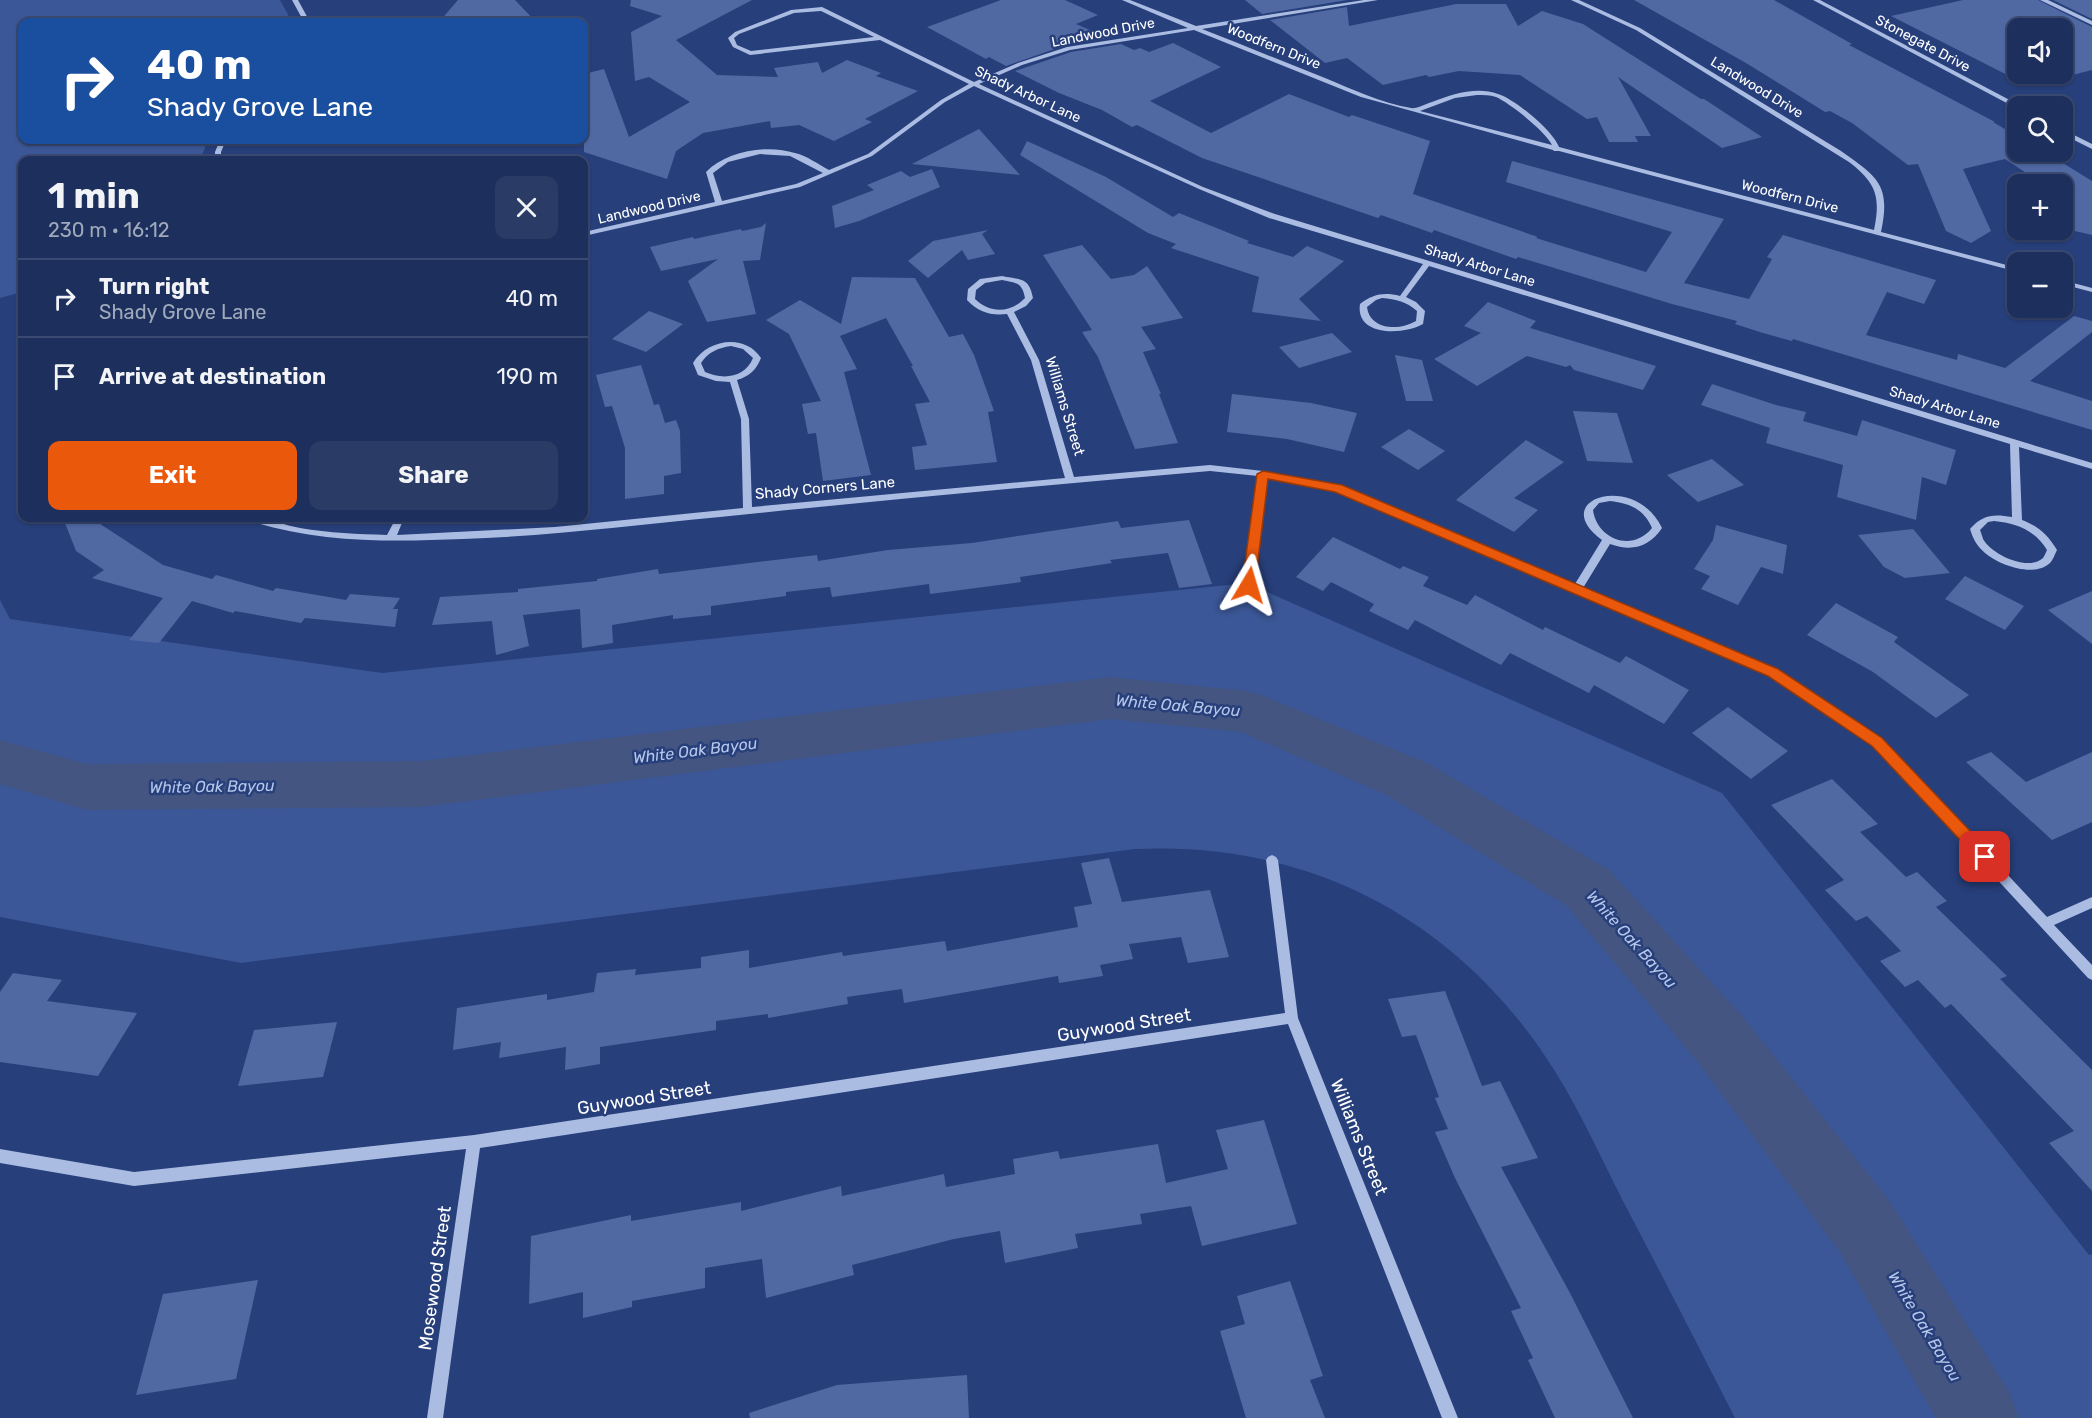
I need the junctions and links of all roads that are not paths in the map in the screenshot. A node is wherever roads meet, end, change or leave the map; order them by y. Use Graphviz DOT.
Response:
graph roads {
  1 [pos="295,0"];
  2 [pos="1125,0"];
  3 [pos="1375,0"];
  4 [pos="1574,0"];
  5 [pos="1816,0"];
  6 [pos="2043,0"];
  7 [pos="305,18"];
  8 [pos="2092,23"];
  9 [pos="1193,28"];
  10 [pos="880,38"];
  11 [pos="974,84"];
  12 [pos="2007,101"];
  13 [pos="1414,111"];
  14 [pos="2073,137"];
  15 [pos="2092,147"];
  16 [pos="1556,150"];
  17 [pos="829,173"];
  18 [pos="719,203"];
  19 [pos="1877,232"];
  20 [pos="588,233"];
  21 [pos="1428,263"];
  22 [pos="2007,267"];
  23 [pos="2073,285"];
  24 [pos="2092,290"];
  25 [pos="1402,298"];
  26 [pos="1009,312"];
  27 [pos="733,379"];
  28 [pos="2014,443"];
  29 [pos="2092,466"];
  30 [pos="1263,474"];
  31 [pos="1070,480"];
  32 [pos="748,510"];
  33 [pos="2017,521"];
  34 [pos="261,522"];
  35 [pos="398,522"];
  36 [pos="390,539"];
  37 [pos="1608,539"];
  38 [pos="1249,585"];
  39 [pos="1577,589"];
  40 [pos="1272,860"];
  41 [pos="2092,902"];
  42 [pos="2047,923"];
  43 [pos="2092,974"];
  44 [pos="1292,1018"];
  45 [pos="474,1142"];
  46 [pos="0,1156"];
  47 [pos="435,1418"];
  48 [pos="1450,1418"];
  1 -- 7 [label="street"];
  2 -- 9 [label="street, Woodfern Drive"];
  3 -- 9 [label="street, Landwood Drive"];
  4 -- 19 [label="street, Landwood Drive"];
  5 -- 12 [label="street, Stonegate Drive"];
  6 -- 8 [label="street"];
  9 -- 11 [label="street, Landwood Drive"];
  9 -- 13 [label="street, Woodfern Drive"];
  10 -- 10 [label="street, Shady Arbor Lane"];
  10 -- 11 [label="street, Shady Arbor Lane"];
  11 -- 17 [label="street, Landwood Drive"];
  11 -- 21 [label="street, Shady Arbor Lane"];
  13 -- 16 [label="street, Woodfern Drive"];
  13 -- 16 [label="street"];
  14 -- 15 [label="street"];
  16 -- 19 [label="street, Woodfern Drive"];
  17 -- 18 [label="street, Landwood Drive"];
  17 -- 18 [label="street, Landwood Drive"];
  18 -- 20 [label="street, Landwood Drive"];
  19 -- 22 [label="street, Woodfern Drive"];
  21 -- 25 [label="street"];
  21 -- 28 [label="street, Shady Arbor Lane"];
  23 -- 24 [label="street"];
  25 -- 25 [label="street"];
  26 -- 26 [label="street"];
  26 -- 31 [label="street, Williams Street"];
  27 -- 27 [label="street"];
  27 -- 32 [label="street"];
  28 -- 29 [label="street, Shady Arbor Lane"];
  28 -- 33 [label="street"];
  30 -- 31 [label="street, Shady Corners Lane"];
  30 -- 38 [label="street"];
  30 -- 39 [label="street, Shady Corners Lane"];
  31 -- 32 [label="street, Shady Corners Lane"];
  32 -- 36 [label="street, Shady Corners Lane"];
  33 -- 33 [label="street"];
  34 -- 36 [label="street, Shady Corners Lane"];
  35 -- 36 [label="street"];
  37 -- 37 [label="street"];
  37 -- 39 [label="street"];
  39 -- 42 [label="street, Shady Corners Lane"];
  40 -- 44 [label="street, Williams Street"];
  41 -- 42 [label="street"];
  42 -- 43 [label="street, Shady Corners Lane"];
  44 -- 45 [label="street, Guywood Street"];
  44 -- 48 [label="street, Williams Street"];
  45 -- 46 [label="street, Guywood Street"];
  45 -- 47 [label="street, Mosewood Street"];
}
